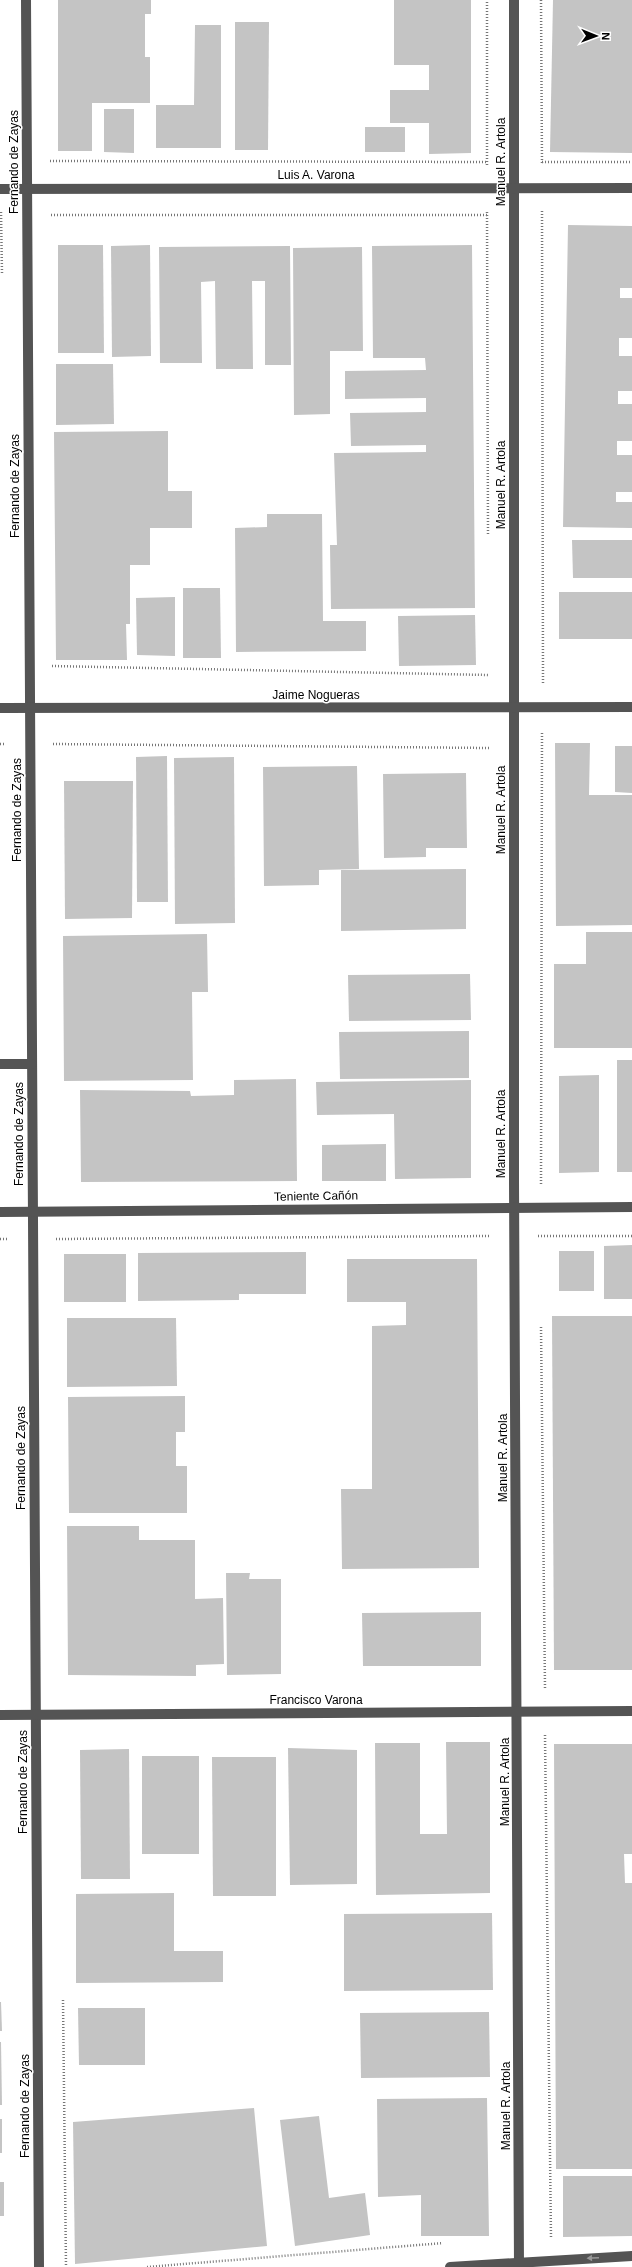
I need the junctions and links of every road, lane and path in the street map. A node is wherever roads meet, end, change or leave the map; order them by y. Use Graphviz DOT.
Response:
graph roads {
  1 [pos="26,0"];
  2 [pos="514,0"];
  3 [pos="541,0"];
  4 [pos="514,160"];
  5 [pos="27,161"];
  6 [pos="542,162"];
  7 [pos="632,162"];
  8 [pos="514,188"];
  9 [pos="542,188"];
  10 [pos="632,188"];
  11 [pos="0,189"];
  12 [pos="27,189"];
  13 [pos="514,213"];
  14 [pos="542,213"];
  15 [pos="550,213"];
  16 [pos="27,215"];
  17 [pos="0,216"];
  18 [pos="30,666"];
  19 [pos="488,675"];
  20 [pos="632,707"];
  21 [pos="0,708"];
  22 [pos="30,708"];
  23 [pos="514,708"];
  24 [pos="542,708"];
  25 [pos="0,744"];
  26 [pos="30,744"];
  27 [pos="489,748"];
  28 [pos="0,1064"];
  29 [pos="32,1064"];
  30 [pos="514,1207"];
  31 [pos="540,1207"];
  32 [pos="632,1207"];
  33 [pos="0,1212"];
  34 [pos="33,1213"];
  35 [pos="514,1236"];
  36 [pos="540,1236"];
  37 [pos="632,1236"];
  38 [pos="0,1239"];
  39 [pos="33,1239"];
  40 [pos="540,1244"];
  41 [pos="541,1323"];
  42 [pos="632,1711"];
  43 [pos="518,1712"];
  44 [pos="545,1712"];
  45 [pos="0,1715"];
  46 [pos="36,1715"];
  47 [pos="450,2242"];
  48 [pos="632,2256"];
  49 [pos="551,2260"];
  50 [pos="520,2264"];
  51 [pos="39,2267"];
  52 [pos="147,2267"];
  53 [pos="450,2267"];
  1 -- 5 [label="street, Fernando de Zayas"];
  2 -- 4 [label="street, Manuel R. Artola"];
  3 -- 6 [label="path"];
  4 -- 5 [label="path"];
  4 -- 6 [label="path"];
  4 -- 8 [label="street, Manuel R. Artola"];
  5 -- 12 [label="street, Fernando de Zayas"];
  6 -- 7 [label="path"];
  6 -- 9 [label="path"];
  8 -- 9 [label="street, Luis A. Varona"];
  8 -- 12 [label="street, Luis A. Varona"];
  8 -- 13 [label="street, Manuel R. Artola"];
  9 -- 10 [label="street, Luis A. Varona"];
  9 -- 14 [label="path"];
  11 -- 12 [label="street, Luis A. Varona"];
  12 -- 16 [label="street, Fernando de Zayas"];
  13 -- 14 [label="path"];
  13 -- 16 [label="path"];
  13 -- 23 [label="street, Manuel R. Artola"];
  14 -- 15 [label="path"];
  14 -- 24 [label="path"];
  16 -- 17 [label="path"];
  16 -- 18 [label="street, Fernando de Zayas"];
  18 -- 19 [label="path"];
  18 -- 22 [label="street, Fernando de Zayas"];
  20 -- 24 [label="street, Jaime Nogueras"];
  21 -- 22 [label="street, Jaime Nogueras"];
  22 -- 23 [label="street, Jaime Nogueras"];
  22 -- 26 [label="street, Fernando de Zayas"];
  23 -- 24 [label="street, Jaime Nogueras"];
  23 -- 30 [label="street, Manuel R. Artola"];
  24 -- 31 [label="path"];
  25 -- 26 [label="path"];
  26 -- 27 [label="path"];
  26 -- 29 [label="street, Fernando de Zayas"];
  28 -- 29 [label="street"];
  29 -- 34 [label="street, Fernando de Zayas"];
  30 -- 31 [label="street, Teniente Cañón"];
  30 -- 34 [label="street, Teniente Cañón"];
  30 -- 35 [label="street, Manuel R. Artola"];
  31 -- 32 [label="street, Teniente Cañón"];
  31 -- 36 [label="path"];
  33 -- 34 [label="street, Teniente Cañón"];
  34 -- 39 [label="street, Fernando de Zayas"];
  35 -- 36 [label="path"];
  35 -- 39 [label="path"];
  35 -- 43 [label="street, Manuel R. Artola"];
  36 -- 37 [label="path"];
  36 -- 40 [label="path"];
  38 -- 39 [label="path"];
  39 -- 46 [label="street, Fernando de Zayas"];
  41 -- 44 [label="path"];
  42 -- 44 [label="street, Francisco Varona"];
  43 -- 44 [label="street, Francisco Varona"];
  43 -- 46 [label="street, Francisco Varona"];
  43 -- 50 [label="street, Manuel R. Artola"];
  44 -- 49 [label="path"];
  45 -- 46 [label="street, Francisco Varona"];
  46 -- 51 [label="street, Fernando de Zayas"];
  47 -- 52 [label="path"];
  48 -- 49 [label="street, one-way"];
  49 -- 50 [label="street"];
  50 -- 53 [label="street"];
}
